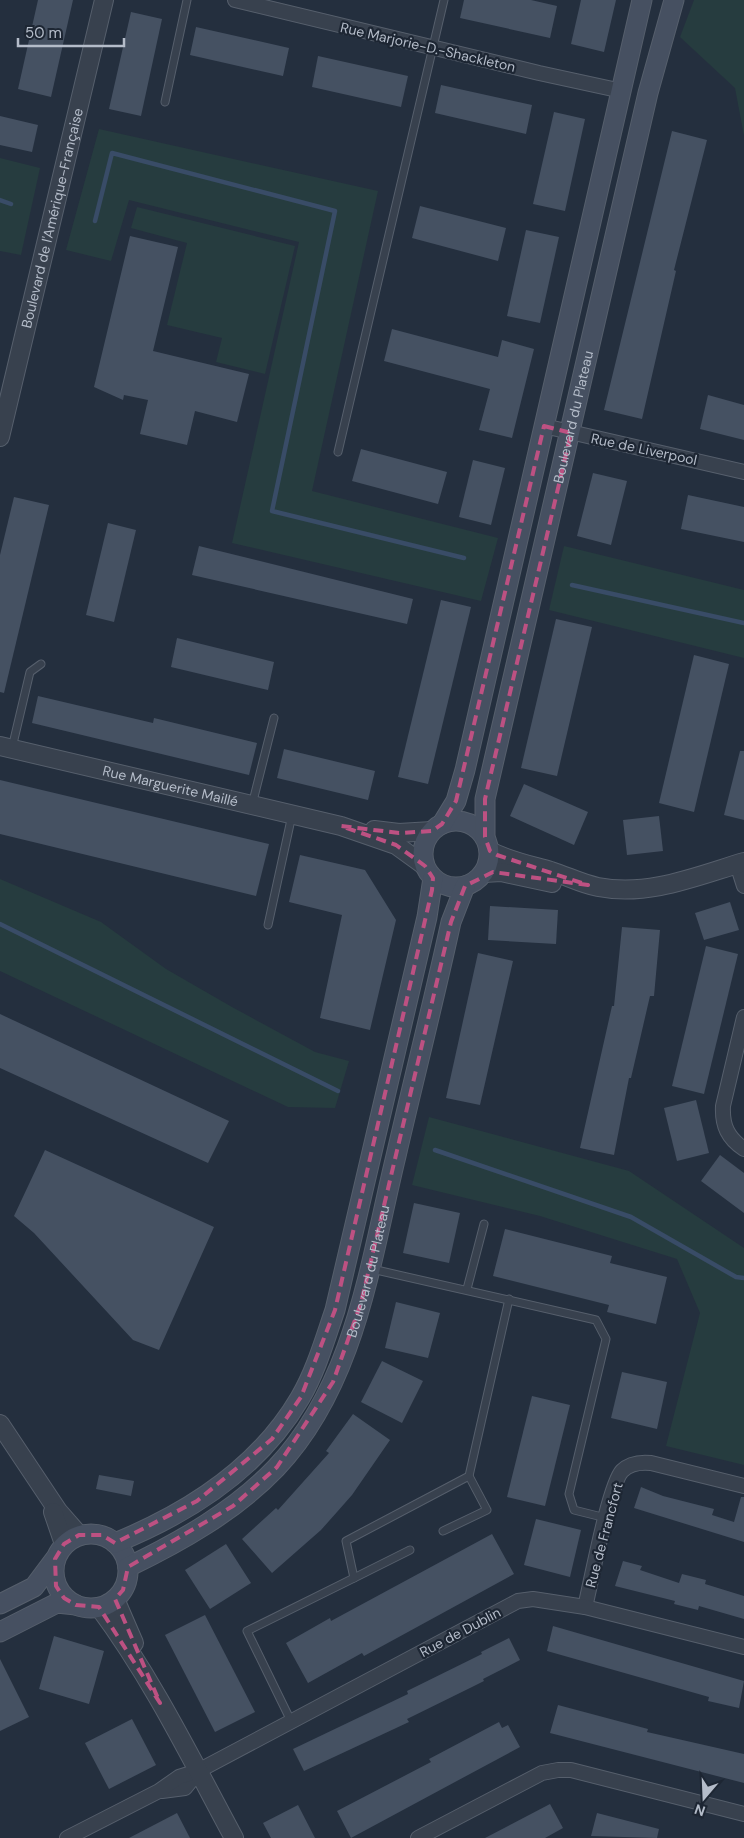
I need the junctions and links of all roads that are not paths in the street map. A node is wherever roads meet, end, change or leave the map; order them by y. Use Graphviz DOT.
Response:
graph roads {
  1 [pos="104,0"];
  2 [pos="187,0"];
  3 [pos="235,0"];
  4 [pos="444,0"];
  5 [pos="642,0"];
  6 [pos="674,0"];
  7 [pos="433,48"];
  8 [pos="622,91"];
  9 [pos="165,102"];
  10 [pos="544,426"];
  11 [pos="571,432"];
  12 [pos="0,437"];
  13 [pos="338,452"];
  14 [pos="744,472"];
  15 [pos="41,664"];
  16 [pos="274,718"];
  17 [pos="6,747"];
  18 [pos="252,805"];
  19 [pos="292,815"];
  20 [pos="341,826"];
  21 [pos="437,828"];
  22 [pos="487,844"];
  23 [pos="741,862"];
  24 [pos="429,872"];
  25 [pos="484,874"];
  26 [pos="588,885"];
  27 [pos="465,886"];
  28 [pos="744,886"];
  29 [pos="268,925"];
  30 [pos="744,1017"];
  31 [pos="744,1149"];
  32 [pos="484,1224"];
  33 [pos="369,1268"];
  34 [pos="468,1289"];
  35 [pos="509,1299"];
  36 [pos="0,1424"];
  37 [pos="469,1476"];
  38 [pos="744,1486"];
  39 [pos="606,1518"];
  40 [pos="443,1531"];
  41 [pos="115,1543"];
  42 [pos="66,1546"];
  43 [pos="410,1550"];
  44 [pos="128,1567"];
  45 [pos="354,1578"];
  46 [pos="107,1603"];
  47 [pos="0,1604"];
  48 [pos="76,1605"];
  49 [pos="585,1607"];
  50 [pos="0,1632"];
  51 [pos="744,1647"];
  52 [pos="291,1721"];
  53 [pos="198,1771"];
  54 [pos="744,1814"];
  55 [pos="426,1836"];
  56 [pos="67,1838"];
  57 [pos="234,1838"];
  1 -- 12 [label="street, Boulevard de l'Amérique-Française"];
  2 -- 9 [label="lane"];
  3 -- 7 [label="street, Rue Marjorie-D.-Shackleton"];
  4 -- 7 [label="lane"];
  5 -- 8 [label="main road, Boulevard du Plateau"];
  6 -- 11 [label="main road, Boulevard du Plateau"];
  7 -- 8 [label="street, Rue Marjorie-D.-Shackleton"];
  7 -- 13 [label="lane"];
  8 -- 10 [label="main road, Boulevard du Plateau"];
  10 -- 11 [label="street, Rue de Liverpool"];
  10 -- 21 [label="main road, Boulevard du Plateau"];
  11 -- 14 [label="street, Rue de Liverpool"];
  11 -- 22 [label="main road, Boulevard du Plateau"];
  15 -- 17 [label="lane"];
  16 -- 18 [label="lane"];
  17 -- 18 [label="street, Rue Marguerite Maillé"];
  18 -- 19 [label="street, Rue Marguerite Maillé"];
  19 -- 20 [label="street, Rue Marguerite Maillé"];
  19 -- 29 [label="lane"];
  20 -- 21 [label="street, Rue Marguerite Maillé"];
  20 -- 24 [label="street, Rue Marguerite Maillé"];
  21 -- 22 [label="main road"];
  21 -- 24 [label="main road"];
  22 -- 25 [label="main road"];
  22 -- 26 [label="street"];
  23 -- 26 [label="street"];
  23 -- 28 [label="street"];
  24 -- 27 [label="main road"];
  24 -- 41 [label="main road, Boulevard du Plateau"];
  25 -- 26 [label="street"];
  25 -- 27 [label="main road"];
  27 -- 33 [label="main road, Boulevard du Plateau"];
  30 -- 31 [label="street"];
  32 -- 34 [label="lane"];
  33 -- 34 [label="lane"];
  33 -- 44 [label="main road, Boulevard du Plateau"];
  34 -- 35 [label="lane"];
  35 -- 37 [label="lane"];
  35 -- 39 [label="lane"];
  36 -- 42 [label="street"];
  37 -- 40 [label="lane"];
  37 -- 45 [label="lane"];
  38 -- 39 [label="street, Rue de Francfort"];
  39 -- 49 [label="street, Rue de Francfort"];
  41 -- 42 [label="main road"];
  41 -- 44 [label="main road"];
  42 -- 47 [label="main road"];
  42 -- 48 [label="main road"];
  43 -- 45 [label="lane"];
  44 -- 46 [label="main road"];
  45 -- 52 [label="lane"];
  46 -- 48 [label="main road"];
  46 -- 53 [label="street"];
  48 -- 50 [label="main road"];
  49 -- 51 [label="street, Rue de Dublin"];
  49 -- 52 [label="street, Rue de Dublin"];
  52 -- 53 [label="street, Rue de Dublin"];
  53 -- 56 [label="street, Rue de Dublin"];
  53 -- 57 [label="street"];
  54 -- 55 [label="street"];
}
